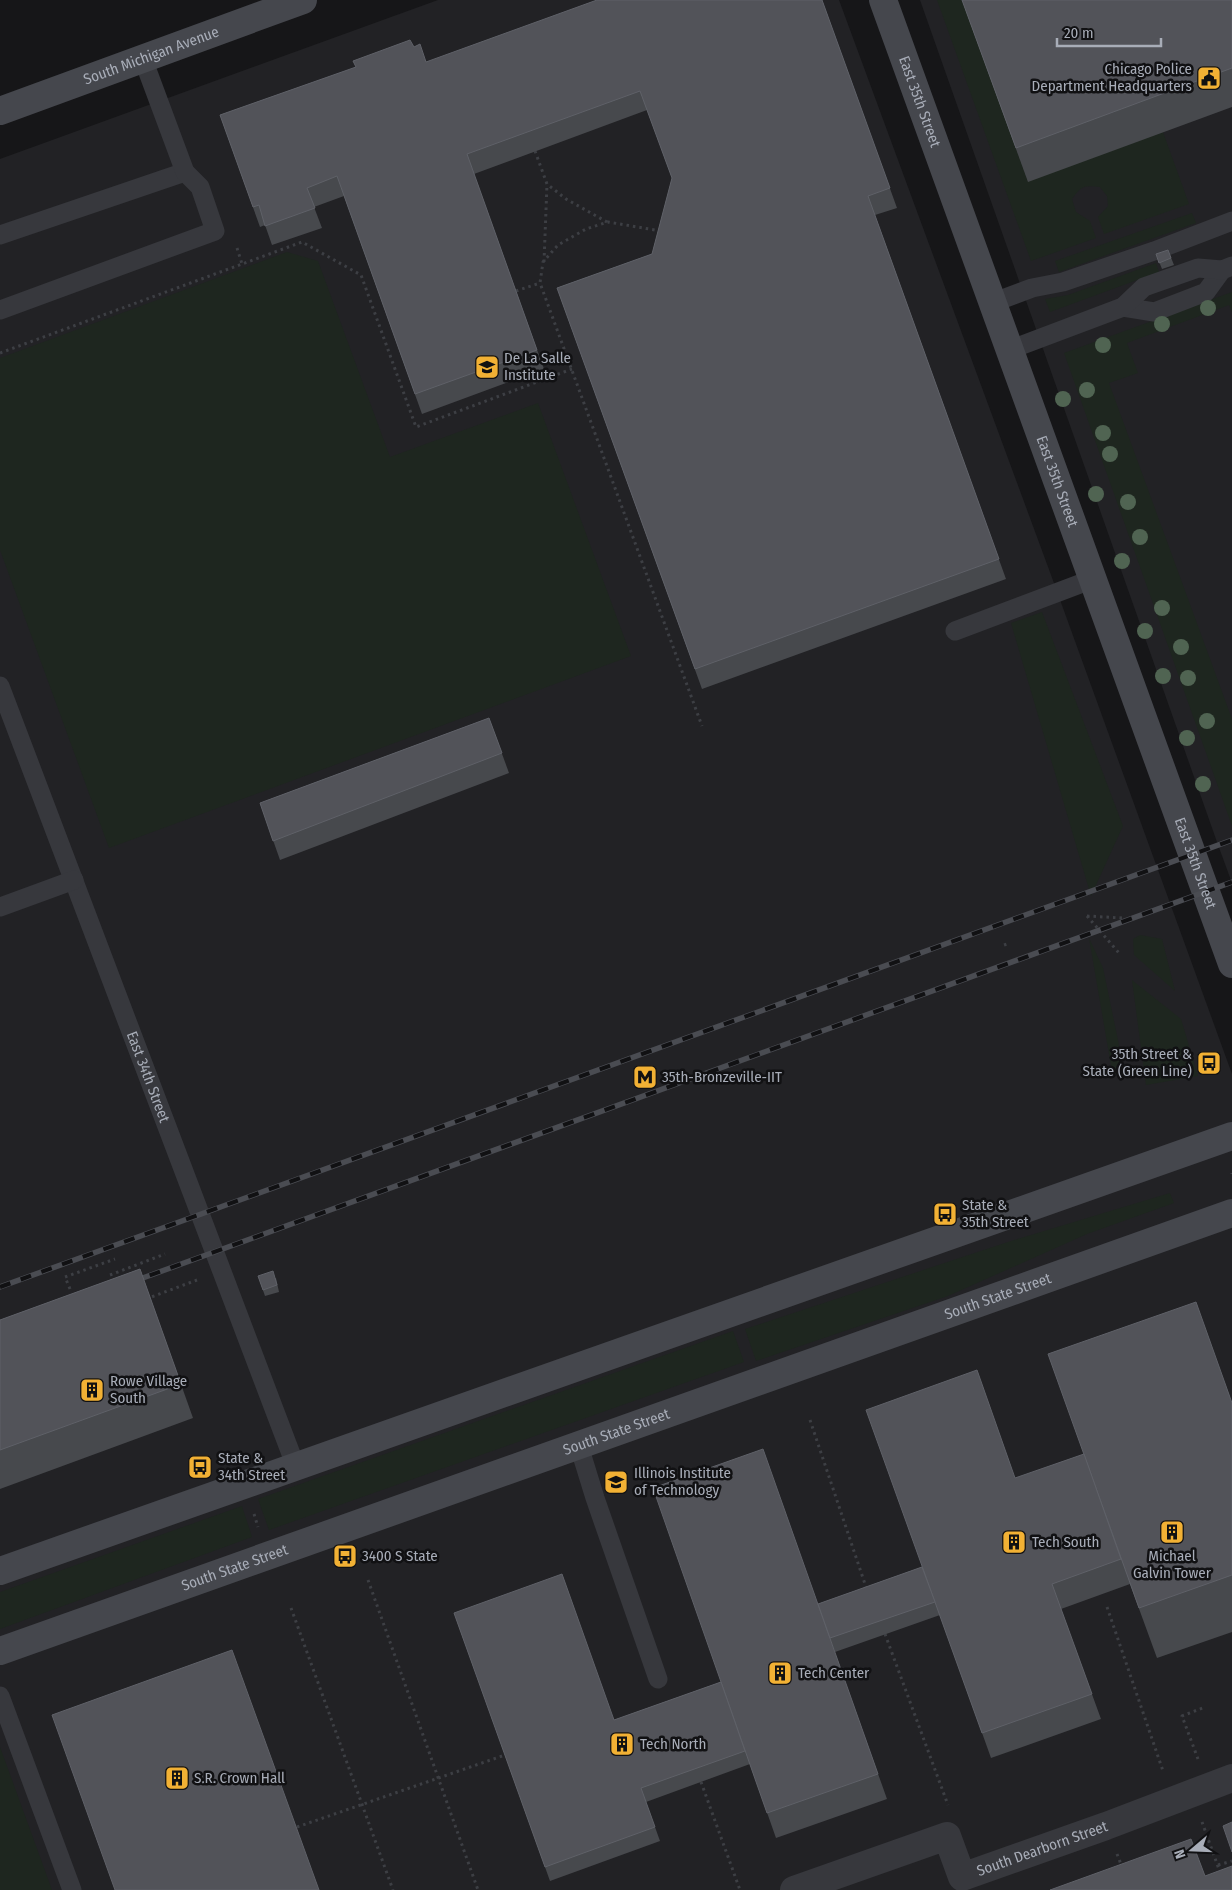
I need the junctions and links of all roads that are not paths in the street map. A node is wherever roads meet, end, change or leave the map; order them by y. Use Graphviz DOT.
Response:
graph roads {
  1 [pos="303,0"];
  2 [pos="883,0"];
  3 [pos="143,59"];
  4 [pos="0,111"];
  5 [pos="185,172"];
  6 [pos="1232,221"];
  7 [pos="0,235"];
  8 [pos="1227,268"];
  9 [pos="992,303"];
  10 [pos="1123,307"];
  11 [pos="0,310"];
  12 [pos="1009,350"];
  13 [pos="1093,579"];
  14 [pos="956,631"];
  15 [pos="0,686"];
  16 [pos="74,880"];
  17 [pos="0,907"];
  18 [pos="1232,964"];
  19 [pos="1232,1136"];
  20 [pos="1232,1213"];
  21 [pos="579,1446"];
  22 [pos="296,1467"];
  23 [pos="0,1571"];
  24 [pos="0,1651"];
  25 [pos="658,1679"];
  26 [pos="0,1696"];
  27 [pos="1201,1790"];
  28 [pos="72,1890"];
  29 [pos="794,1890"];
  1 -- 3 [label="main road, South Michigan Avenue"];
  2 -- 9 [label="main road, East 35th Street"];
  3 -- 4 [label="main road, South Michigan Avenue"];
  3 -- 5 [label="lane"];
  5 -- 7 [label="lane"];
  5 -- 11 [label="lane"];
  6 -- 9 [label="lane"];
  8 -- 10 [label="lane"];
  8 -- 10 [label="lane"];
  9 -- 12 [label="main road, East 35th Street"];
  10 -- 12 [label="lane"];
  12 -- 13 [label="main road, East 35th Street"];
  13 -- 14 [label="lane"];
  13 -- 18 [label="main road, East 35th Street"];
  15 -- 16 [label="lane, East 34th Street"];
  16 -- 17 [label="lane"];
  16 -- 22 [label="lane, East 34th Street"];
  19 -- 22 [label="main road"];
  20 -- 21 [label="main road, South State Street"];
  21 -- 24 [label="main road, South State Street"];
  21 -- 25 [label="lane"];
  22 -- 23 [label="main road"];
  26 -- 28 [label="lane"];
  27 -- 29 [label="street, South Dearborn Street"];
}
